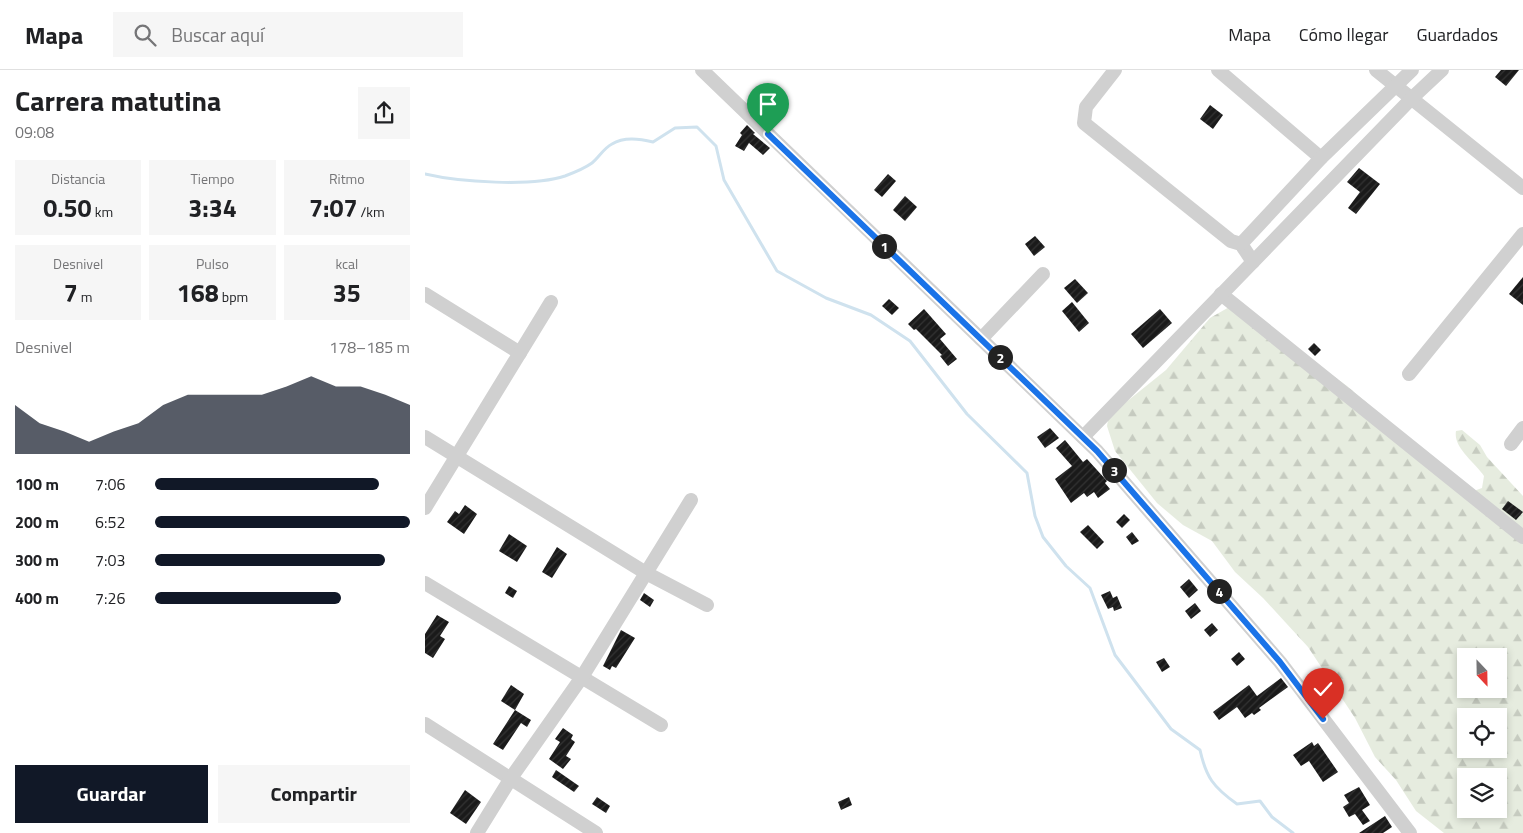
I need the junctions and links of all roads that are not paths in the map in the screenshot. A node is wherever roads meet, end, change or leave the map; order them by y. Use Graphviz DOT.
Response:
graph roads {
  1 [pos="702,70"];
  2 [pos="1115,70"];
  3 [pos="1219,70"];
  4 [pos="1376,70"];
  5 [pos="1412,70"];
  6 [pos="1442,70"];
  7 [pos="1396,86"];
  8 [pos="1411,99"];
  9 [pos="1321,158"];
  10 [pos="1523,188"];
  11 [pos="1523,234"];
  12 [pos="1241,244"];
  13 [pos="1253,262"];
  14 [pos="1043,274"];
  15 [pos="425,294"];
  16 [pos="1221,294"];
  17 [pos="551,302"];
  18 [pos="981,339"];
  19 [pos="520,353"];
  20 [pos="1409,374"];
  21 [pos="1523,428"];
  22 [pos="425,437"];
  23 [pos="1083,437"];
  24 [pos="1511,444"];
  25 [pos="457,456"];
  26 [pos="691,500"];
  27 [pos="425,508"];
  28 [pos="1523,537"];
  29 [pos="646,573"];
  30 [pos="425,583"];
  31 [pos="707,605"];
  32 [pos="582,677"];
  33 [pos="425,724"];
  34 [pos="661,726"];
  35 [pos="511,778"];
  36 [pos="477,833"];
  37 [pos="596,833"];
  38 [pos="1410,833"];
  1 -- 18 [label="street"];
  2 -- 12 [label="street"];
  3 -- 9 [label="street"];
  4 -- 7 [label="street"];
  5 -- 7 [label="street"];
  6 -- 8 [label="street"];
  7 -- 8 [label="street"];
  7 -- 9 [label="street"];
  8 -- 10 [label="street"];
  8 -- 13 [label="street"];
  9 -- 12 [label="street"];
  11 -- 20 [label="street"];
  12 -- 13 [label="street"];
  13 -- 16 [label="street"];
  14 -- 18 [label="street"];
  15 -- 19 [label="street"];
  16 -- 23 [label="street"];
  16 -- 28 [label="street"];
  17 -- 19 [label="street"];
  18 -- 23 [label="street"];
  19 -- 25 [label="street"];
  21 -- 24 [label="street"];
  22 -- 25 [label="street"];
  23 -- 38 [label="street"];
  25 -- 27 [label="street"];
  25 -- 29 [label="street"];
  26 -- 29 [label="street"];
  29 -- 31 [label="street"];
  29 -- 32 [label="street"];
  30 -- 32 [label="street"];
  32 -- 34 [label="street"];
  32 -- 35 [label="street"];
  33 -- 35 [label="street"];
  35 -- 36 [label="street"];
  35 -- 37 [label="street"];
}
